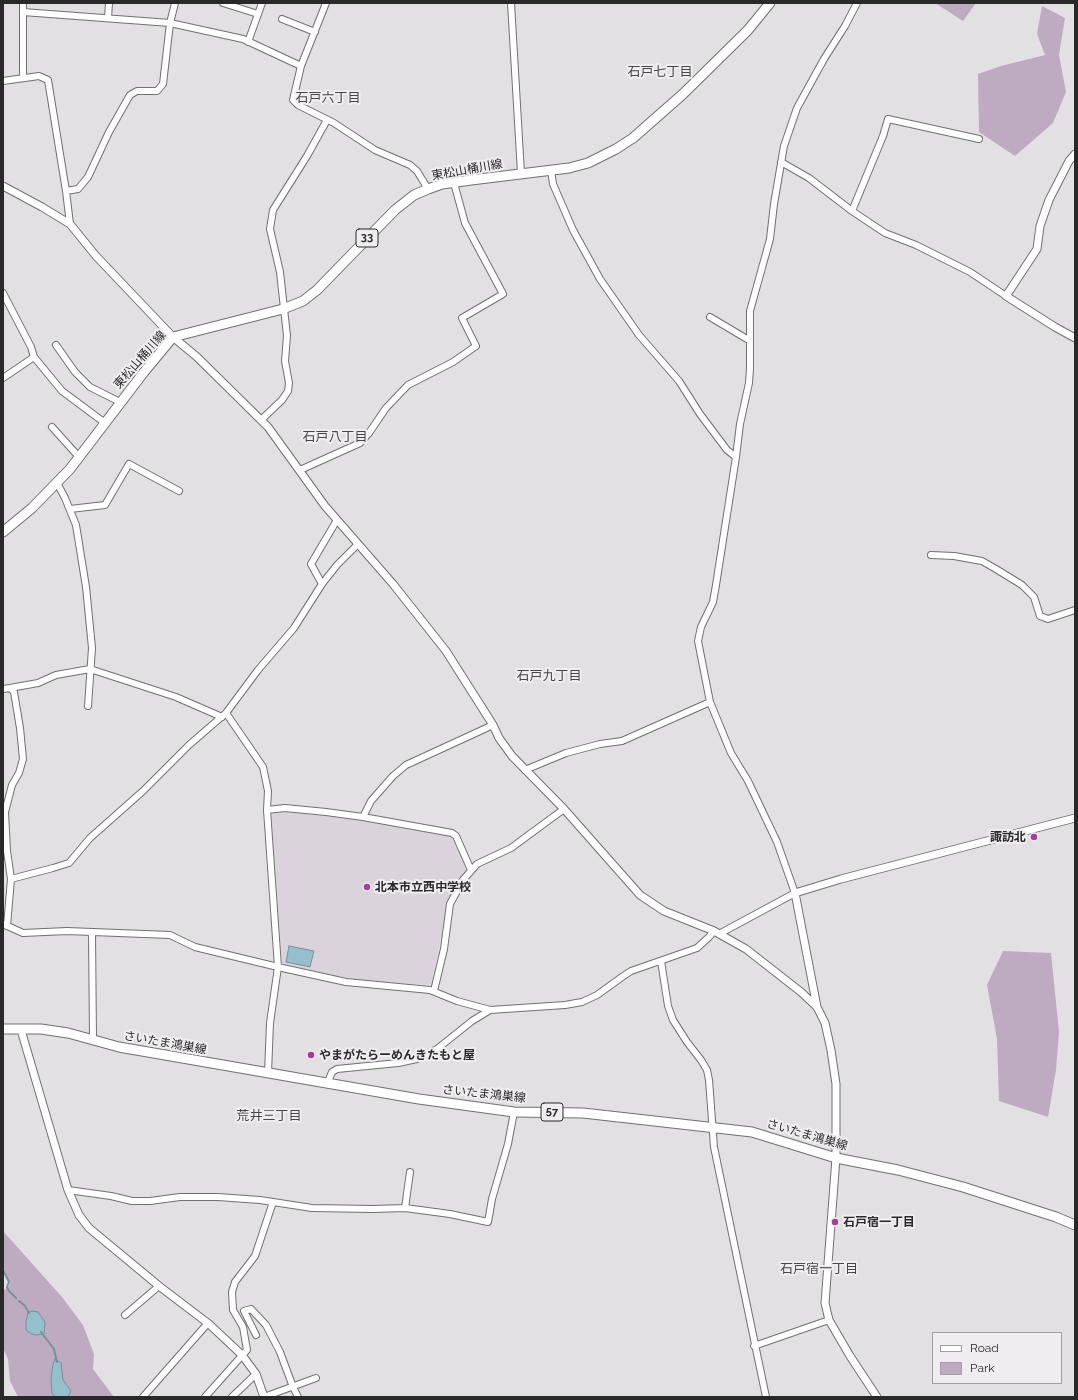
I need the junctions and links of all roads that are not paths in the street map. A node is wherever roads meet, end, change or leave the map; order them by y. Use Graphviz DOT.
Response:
graph roads {
  1 [pos="23,3"];
  2 [pos="109,3"];
  3 [pos="175,3"];
  4 [pos="223,3"];
  5 [pos="262,3"];
  6 [pos="326,3"];
  7 [pos="511,3"];
  8 [pos="770,3"];
  9 [pos="857,3"];
  10 [pos="23,12"];
  11 [pos="258,14"];
  12 [pos="108,18"];
  13 [pos="282,19"];
  14 [pos="170,23"];
  15 [pos="315,32"];
  16 [pos="248,42"];
  17 [pos="301,66"];
  18 [pos="23,78"];
  19 [pos="3,80"];
  20 [pos="327,120"];
  21 [pos="979,138"];
  22 [pos="1075,154"];
  23 [pos="782,162"];
  24 [pos="550,170"];
  25 [pos="521,173"];
  26 [pos="454,183"];
  27 [pos="3,186"];
  28 [pos="428,189"];
  29 [pos="66,191"];
  30 [pos="852,211"];
  31 [pos="70,224"];
  32 [pos="3,293"];
  33 [pos="1006,296"];
  34 [pos="283,309"];
  35 [pos="710,317"];
  36 [pos="173,337"];
  37 [pos="1075,338"];
  38 [pos="750,340"];
  39 [pos="56,345"];
  40 [pos="34,357"];
  41 [pos="3,378"];
  42 [pos="120,402"];
  43 [pos="261,420"];
  44 [pos="105,423"];
  45 [pos="52,427"];
  46 [pos="78,457"];
  47 [pos="736,457"];
  48 [pos="300,470"];
  49 [pos="57,483"];
  50 [pos="179,491"];
  51 [pos="70,509"];
  52 [pos="337,520"];
  53 [pos="3,532"];
  54 [pos="358,544"];
  55 [pos="931,555"];
  56 [pos="322,584"];
  57 [pos="1075,610"];
  58 [pos="90,669"];
  59 [pos="10,688"];
  60 [pos="3,689"];
  61 [pos="710,702"];
  62 [pos="88,706"];
  63 [pos="224,715"];
  64 [pos="492,725"];
  65 [pos="525,770"];
  66 [pos="564,809"];
  67 [pos="267,810"];
  68 [pos="4,812"];
  69 [pos="363,817"];
  70 [pos="1075,818"];
  71 [pos="471,870"];
  72 [pos="11,879"];
  73 [pos="795,893"];
  74 [pos="5,925"];
  75 [pos="92,932"];
  76 [pos="716,933"];
  77 [pos="661,962"];
  78 [pos="278,967"];
  79 [pos="434,991"];
  80 [pos="817,1007"];
  81 [pos="490,1010"];
  82 [pos="3,1029"];
  83 [pos="21,1030"];
  84 [pos="93,1040"];
  85 [pos="268,1073"];
  86 [pos="327,1084"];
  87 [pos="514,1112"];
  88 [pos="713,1127"];
  89 [pos="836,1158"];
  90 [pos="410,1172"];
  91 [pos="68,1190"];
  92 [pos="272,1202"];
  93 [pos="405,1208"];
  94 [pos="1075,1225"];
  95 [pos="159,1286"];
  96 [pos="125,1315"];
  97 [pos="829,1320"];
  98 [pos="208,1323"];
  99 [pos="266,1325"];
  100 [pos="754,1346"];
  101 [pos="242,1355"];
  102 [pos="256,1374"];
  103 [pos="316,1378"];
  104 [pos="293,1386"];
  105 [pos="282,1394"];
  106 [pos="143,1397"];
  107 [pos="205,1397"];
  108 [pos="232,1397"];
  109 [pos="264,1397"];
  110 [pos="298,1397"];
  111 [pos="766,1397"];
  112 [pos="877,1397"];
  1 -- 10 [label="street"];
  2 -- 12 [label="street"];
  3 -- 14 [label="street"];
  4 -- 11 [label="street"];
  5 -- 11 [label="street"];
  6 -- 15 [label="street"];
  7 -- 25 [label="street"];
  8 -- 24 [label="main road, 東松山桶川線 / 33"];
  9 -- 23 [label="street"];
  10 -- 12 [label="street"];
  10 -- 18 [label="street"];
  11 -- 16 [label="street"];
  12 -- 14 [label="street"];
  13 -- 15 [label="street"];
  14 -- 16 [label="street"];
  14 -- 29 [label="street"];
  15 -- 17 [label="street"];
  16 -- 17 [label="street"];
  17 -- 20 [label="street"];
  18 -- 19 [label="street"];
  18 -- 29 [label="street"];
  20 -- 28 [label="street"];
  20 -- 34 [label="street"];
  21 -- 30 [label="street"];
  22 -- 33 [label="street"];
  23 -- 30 [label="street"];
  23 -- 38 [label="street"];
  24 -- 25 [label="main road, 東松山桶川線 / 33"];
  24 -- 47 [label="street"];
  25 -- 26 [label="main road, 東松山桶川線 / 33"];
  26 -- 28 [label="main road, 東松山桶川線 / 33"];
  26 -- 48 [label="street"];
  27 -- 31 [label="street"];
  28 -- 34 [label="main road, 東松山桶川線 / 33"];
  29 -- 31 [label="street"];
  30 -- 33 [label="street"];
  31 -- 36 [label="street"];
  32 -- 40 [label="street"];
  33 -- 37 [label="street"];
  34 -- 36 [label="main road, 東松山桶川線 / 33"];
  34 -- 43 [label="street"];
  35 -- 38 [label="street"];
  36 -- 42 [label="main road, 東松山桶川線"];
  36 -- 43 [label="street"];
  38 -- 47 [label="street"];
  39 -- 42 [label="street"];
  40 -- 41 [label="street"];
  40 -- 44 [label="street"];
  42 -- 44 [label="main road, 東松山桶川線"];
  43 -- 48 [label="street"];
  44 -- 46 [label="main road, 東松山桶川線"];
  45 -- 46 [label="street"];
  46 -- 49 [label="main road, 東松山桶川線"];
  47 -- 61 [label="street"];
  48 -- 52 [label="street"];
  49 -- 51 [label="street"];
  49 -- 53 [label="main road, 東松山桶川線"];
  50 -- 51 [label="street"];
  51 -- 58 [label="street"];
  52 -- 54 [label="street"];
  52 -- 56 [label="street"];
  54 -- 56 [label="street"];
  54 -- 64 [label="street"];
  55 -- 57 [label="street"];
  56 -- 63 [label="street"];
  58 -- 59 [label="street"];
  58 -- 62 [label="street"];
  58 -- 63 [label="street"];
  59 -- 60 [label="street"];
  59 -- 68 [label="street"];
  61 -- 65 [label="street"];
  61 -- 73 [label="street"];
  63 -- 67 [label="street"];
  63 -- 72 [label="street"];
  64 -- 65 [label="street"];
  64 -- 69 [label="street"];
  65 -- 66 [label="street"];
  66 -- 71 [label="street"];
  66 -- 76 [label="street"];
  67 -- 69 [label="street"];
  67 -- 78 [label="street"];
  68 -- 72 [label="street"];
  69 -- 71 [label="street"];
  70 -- 73 [label="street"];
  71 -- 79 [label="street"];
  72 -- 74 [label="street"];
  73 -- 76 [label="street"];
  73 -- 80 [label="street"];
  74 -- 75 [label="street"];
  75 -- 78 [label="street"];
  75 -- 84 [label="street"];
  76 -- 77 [label="street"];
  76 -- 80 [label="street"];
  77 -- 81 [label="street"];
  77 -- 88 [label="street"];
  78 -- 79 [label="street"];
  78 -- 85 [label="street"];
  79 -- 81 [label="street"];
  80 -- 89 [label="street"];
  81 -- 86 [label="street"];
  82 -- 83 [label="main road, さいたま鴻巣線 / 57"];
  83 -- 84 [label="main road, さいたま鴻巣線 / 57"];
  83 -- 91 [label="street"];
  84 -- 85 [label="main road, さいたま鴻巣線 / 57"];
  85 -- 86 [label="main road, さいたま鴻巣線 / 57"];
  86 -- 87 [label="main road, さいたま鴻巣線 / 57"];
  87 -- 88 [label="main road, さいたま鴻巣線 / 57"];
  87 -- 93 [label="street"];
  88 -- 89 [label="main road, さいたま鴻巣線 / 57"];
  88 -- 100 [label="street"];
  89 -- 94 [label="main road, さいたま鴻巣線 / 57"];
  89 -- 97 [label="street"];
  90 -- 93 [label="street"];
  91 -- 92 [label="street"];
  91 -- 95 [label="street"];
  92 -- 93 [label="street"];
  92 -- 101 [label="street"];
  95 -- 96 [label="street"];
  95 -- 98 [label="street"];
  97 -- 100 [label="street"];
  97 -- 112 [label="street"];
  98 -- 101 [label="street"];
  98 -- 106 [label="street"];
  99 -- 99 [label="street"];
  99 -- 104 [label="street"];
  100 -- 111 [label="street"];
  101 -- 102 [label="street"];
  101 -- 107 [label="street"];
  102 -- 108 [label="street"];
  102 -- 109 [label="street"];
  103 -- 104 [label="street"];
  104 -- 105 [label="street"];
  104 -- 110 [label="street"];
  105 -- 109 [label="street"];
}
